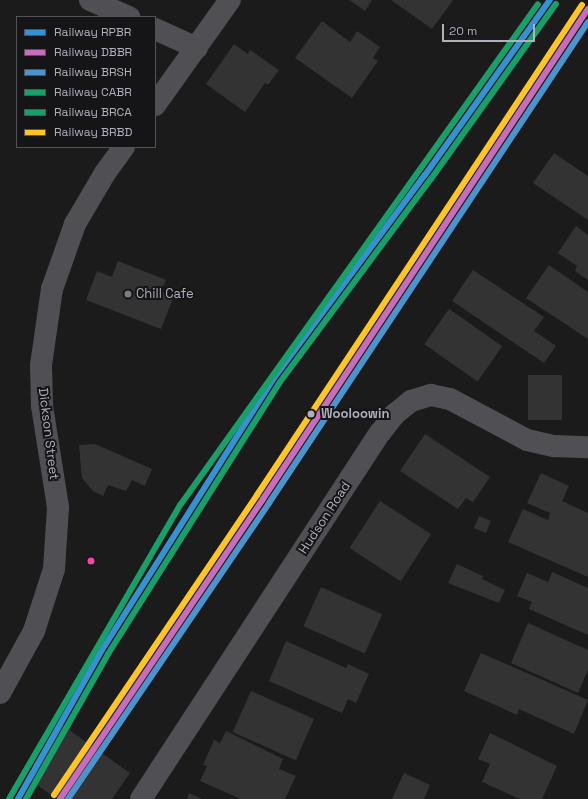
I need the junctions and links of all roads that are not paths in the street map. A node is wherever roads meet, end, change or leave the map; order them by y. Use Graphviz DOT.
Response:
graph roads {
  1 [pos="90,0"];
  2 [pos="230,0"];
  3 [pos="127,16"];
  4 [pos="156,29"];
  5 [pos="197,48"];
  6 [pos="156,105"];
  7 [pos="123,148"];
  8 [pos="588,447"];
  9 [pos="0,693"];
  10 [pos="141,799"];
  1 -- 3 [label="street"];
  2 -- 5 [label="street"];
  4 -- 5 [label="street"];
  5 -- 6 [label="street"];
  7 -- 9 [label="street, Dickson Street"];
  8 -- 10 [label="street, Hudson Road"];
}
